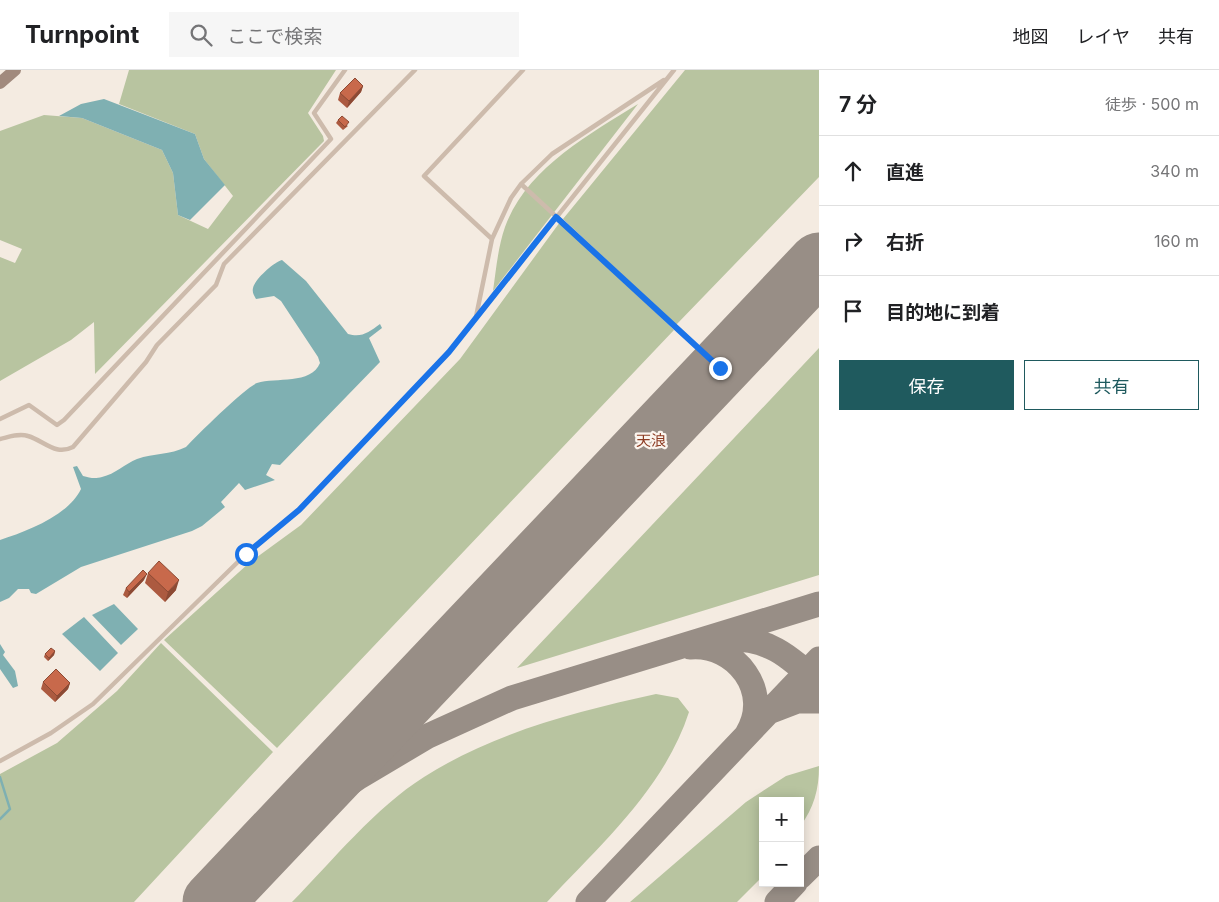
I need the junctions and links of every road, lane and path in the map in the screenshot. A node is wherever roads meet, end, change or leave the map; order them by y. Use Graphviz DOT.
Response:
graph roads {
  1 [pos="15,70"];
  2 [pos="345,70"];
  3 [pos="415,70"];
  4 [pos="524,70"];
  5 [pos="674,70"];
  6 [pos="667,78"];
  7 [pos="0,83"];
  8 [pos="521,184"];
  9 [pos="556,217"];
  10 [pos="492,239"];
  11 [pos="476,320"];
  12 [pos="720,368"];
  13 [pos="0,419"];
  14 [pos="0,439"];
  15 [pos="0,761"];
  1 -- 7 [label="street"];
  2 -- 13 [label="lane"];
  3 -- 14 [label="lane"];
  4 -- 10 [label="lane"];
  5 -- 6 [label="lane"];
  6 -- 8 [label="lane"];
  6 -- 9 [label="lane"];
  8 -- 9 [label="lane"];
  8 -- 10 [label="lane"];
  9 -- 11 [label="lane"];
  9 -- 12 [label="lane"];
  10 -- 11 [label="lane"];
  11 -- 15 [label="lane"];
}
